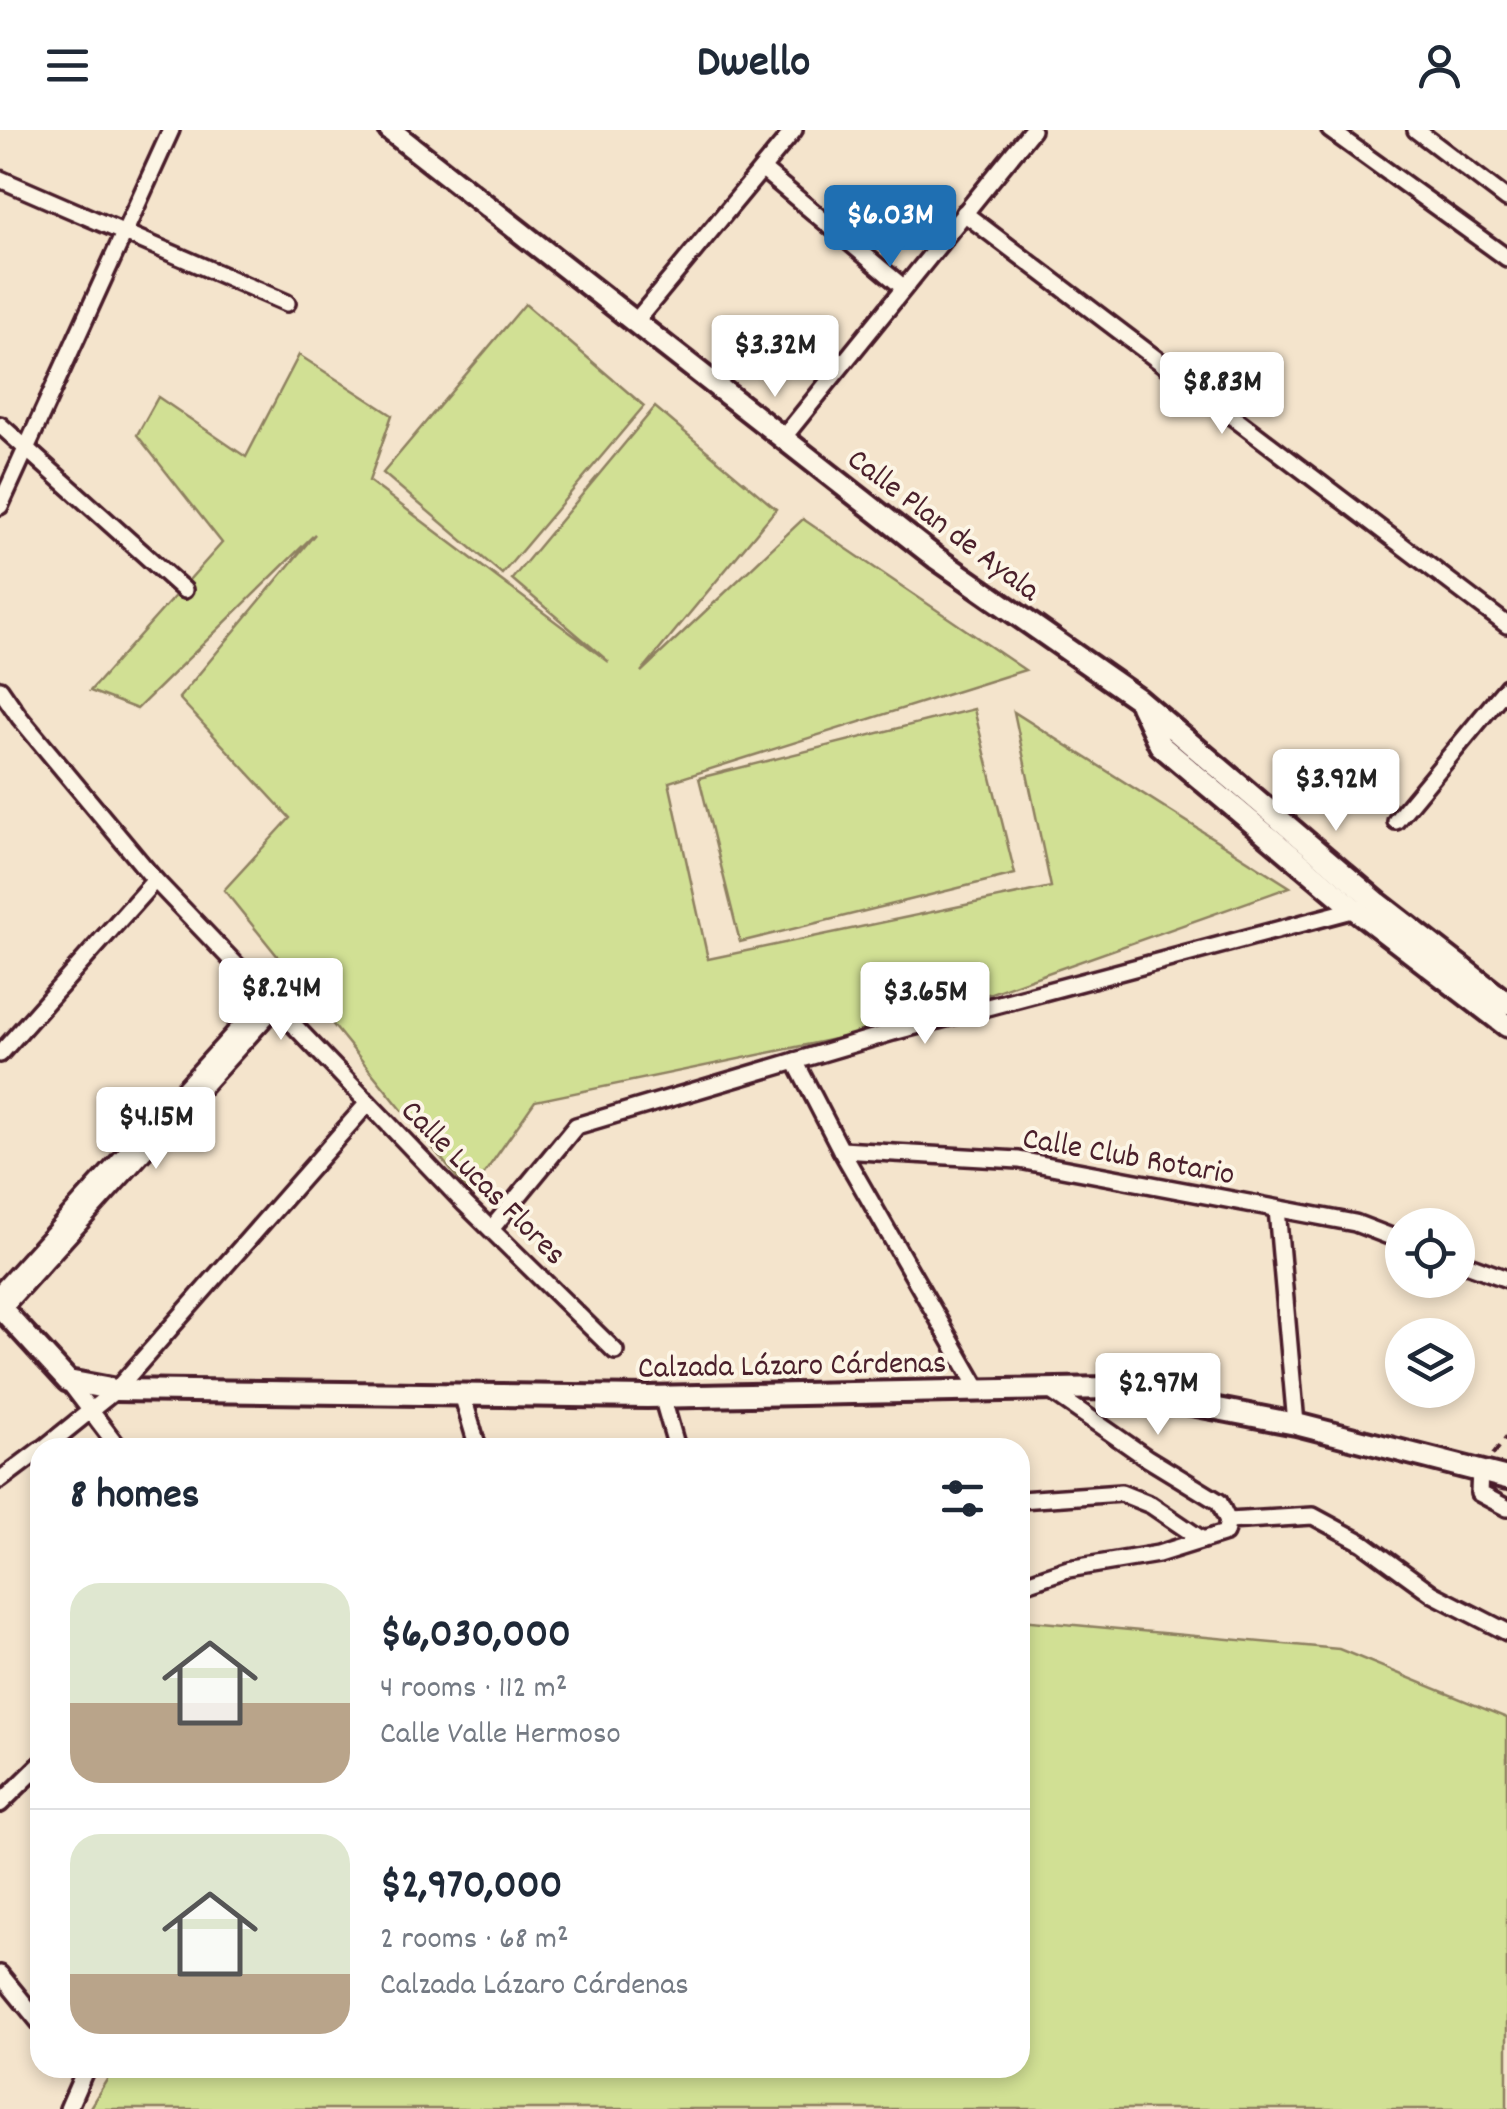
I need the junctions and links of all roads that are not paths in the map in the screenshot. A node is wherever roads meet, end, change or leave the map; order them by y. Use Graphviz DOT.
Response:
graph roads {
  1 [pos="171,130"];
  2 [pos="390,130"];
  3 [pos="794,130"];
  4 [pos="1032,130"];
  5 [pos="1330,130"];
  6 [pos="1416,130"];
  7 [pos="762,169"];
  8 [pos="0,180"];
  9 [pos="1507,199"];
  10 [pos="964,213"];
  11 [pos="124,232"];
  12 [pos="1507,258"];
  13 [pos="904,288"];
  14 [pos="286,304"];
  15 [pos="635,322"];
  16 [pos="0,425"];
  17 [pos="783,438"];
  18 [pos="26,450"];
  19 [pos="0,506"];
  20 [pos="184,590"];
  21 [pos="1507,625"];
  22 [pos="1507,688"];
  23 [pos="1,691"];
  24 [pos="1138,699"];
  25 [pos="1396,821"];
  26 [pos="155,880"];
  27 [pos="1378,902"];
  28 [pos="1356,910"];
  29 [pos="1498,997"];
  30 [pos="271,1002"];
  31 [pos="1507,1026"];
  32 [pos="0,1054"];
  33 [pos="795,1061"];
  34 [pos="368,1103"];
  35 [pos="841,1150"];
  36 [pos="1277,1208"];
  37 [pos="492,1228"];
  38 [pos="1385,1234"];
  39 [pos="1475,1267"];
  40 [pos="1507,1279"];
  41 [pos="1,1302"];
  42 [pos="615,1350"];
  43 [pos="68,1381"];
  44 [pos="1048,1389"];
  45 [pos="116,1390"];
  46 [pos="980,1390"];
  47 [pos="462,1394"];
  48 [pos="662,1396"];
  49 [pos="90,1414"];
  50 [pos="1296,1424"];
  51 [pos="57,1438"];
  52 [pos="110,1438"];
  53 [pos="475,1438"];
  54 [pos="674,1438"];
  55 [pos="30,1458"];
  56 [pos="1480,1470"];
  57 [pos="1507,1478"];
  58 [pos="0,1480"];
  59 [pos="1030,1499"];
  60 [pos="1507,1508"];
  61 [pos="1228,1521"];
  62 [pos="1201,1539"];
  63 [pos="1030,1581"];
  64 [pos="1507,1632"];
  65 [pos="30,1775"];
  66 [pos="0,1804"];
  67 [pos="0,1974"];
  68 [pos="30,2011"];
  69 [pos="78,2078"];
  70 [pos="68,2109"];
  1 -- 11 [label="street"];
  2 -- 15 [label="street, Calle Plan de Ayala"];
  3 -- 7 [label="street"];
  4 -- 10 [label="street"];
  5 -- 12 [label="street"];
  6 -- 9 [label="street"];
  7 -- 13 [label="street"];
  7 -- 15 [label="street"];
  8 -- 11 [label="street"];
  10 -- 13 [label="street"];
  10 -- 21 [label="street"];
  11 -- 14 [label="street"];
  11 -- 18 [label="street"];
  13 -- 17 [label="street"];
  15 -- 17 [label="street, Calle Plan de Ayala"];
  16 -- 18 [label="street"];
  17 -- 24 [label="street, Calle Plan de Ayala"];
  18 -- 19 [label="street"];
  18 -- 20 [label="street"];
  22 -- 25 [label="street"];
  23 -- 26 [label="street, Calle Lucas Flores"];
  24 -- 27 [label="street, Calle Plan de Ayala"];
  24 -- 28 [label="street, Calle Plan de Ayala"];
  26 -- 30 [label="street, Calle Lucas Flores"];
  26 -- 32 [label="street"];
  27 -- 28 [label="street"];
  27 -- 29 [label="street, Calle Plan de Ayala"];
  28 -- 29 [label="street, Calle Plan de Ayala"];
  28 -- 33 [label="street"];
  29 -- 31 [label="street, Calle Plan de Ayala"];
  30 -- 34 [label="street, Calle Lucas Flores"];
  30 -- 41 [label="street"];
  33 -- 35 [label="street"];
  33 -- 37 [label="street"];
  34 -- 37 [label="street, Calle Lucas Flores"];
  34 -- 45 [label="street"];
  35 -- 36 [label="street, Calle Club Rotario"];
  35 -- 46 [label="street"];
  36 -- 38 [label="street, Calle Club Rotario"];
  36 -- 50 [label="street"];
  37 -- 42 [label="street, Calle Lucas Flores"];
  39 -- 40 [label="street"];
  41 -- 43 [label="street"];
  43 -- 45 [label="street, Calzada Lázaro Cárdenas"];
  43 -- 49 [label="street"];
  44 -- 46 [label="street, Calzada Lázaro Cárdenas"];
  44 -- 50 [label="street, Calzada Lázaro Cárdenas"];
  44 -- 61 [label="street"];
  45 -- 47 [label="street, Calzada Lázaro Cárdenas"];
  45 -- 49 [label="street"];
  46 -- 48 [label="street, Calzada Lázaro Cárdenas"];
  47 -- 48 [label="street, Calzada Lázaro Cárdenas"];
  47 -- 53 [label="street"];
  48 -- 54 [label="street"];
  49 -- 51 [label="street"];
  49 -- 52 [label="street"];
  50 -- 56 [label="street, Calzada Lázaro Cárdenas"];
  55 -- 58 [label="street"];
  56 -- 57 [label="street, Calzada Lázaro Cárdenas"];
  56 -- 60 [label="street"];
  59 -- 62 [label="street"];
  61 -- 62 [label="street"];
  61 -- 64 [label="street"];
  62 -- 63 [label="street"];
  65 -- 66 [label="street"];
  67 -- 68 [label="street"];
  69 -- 70 [label="street"];
}
